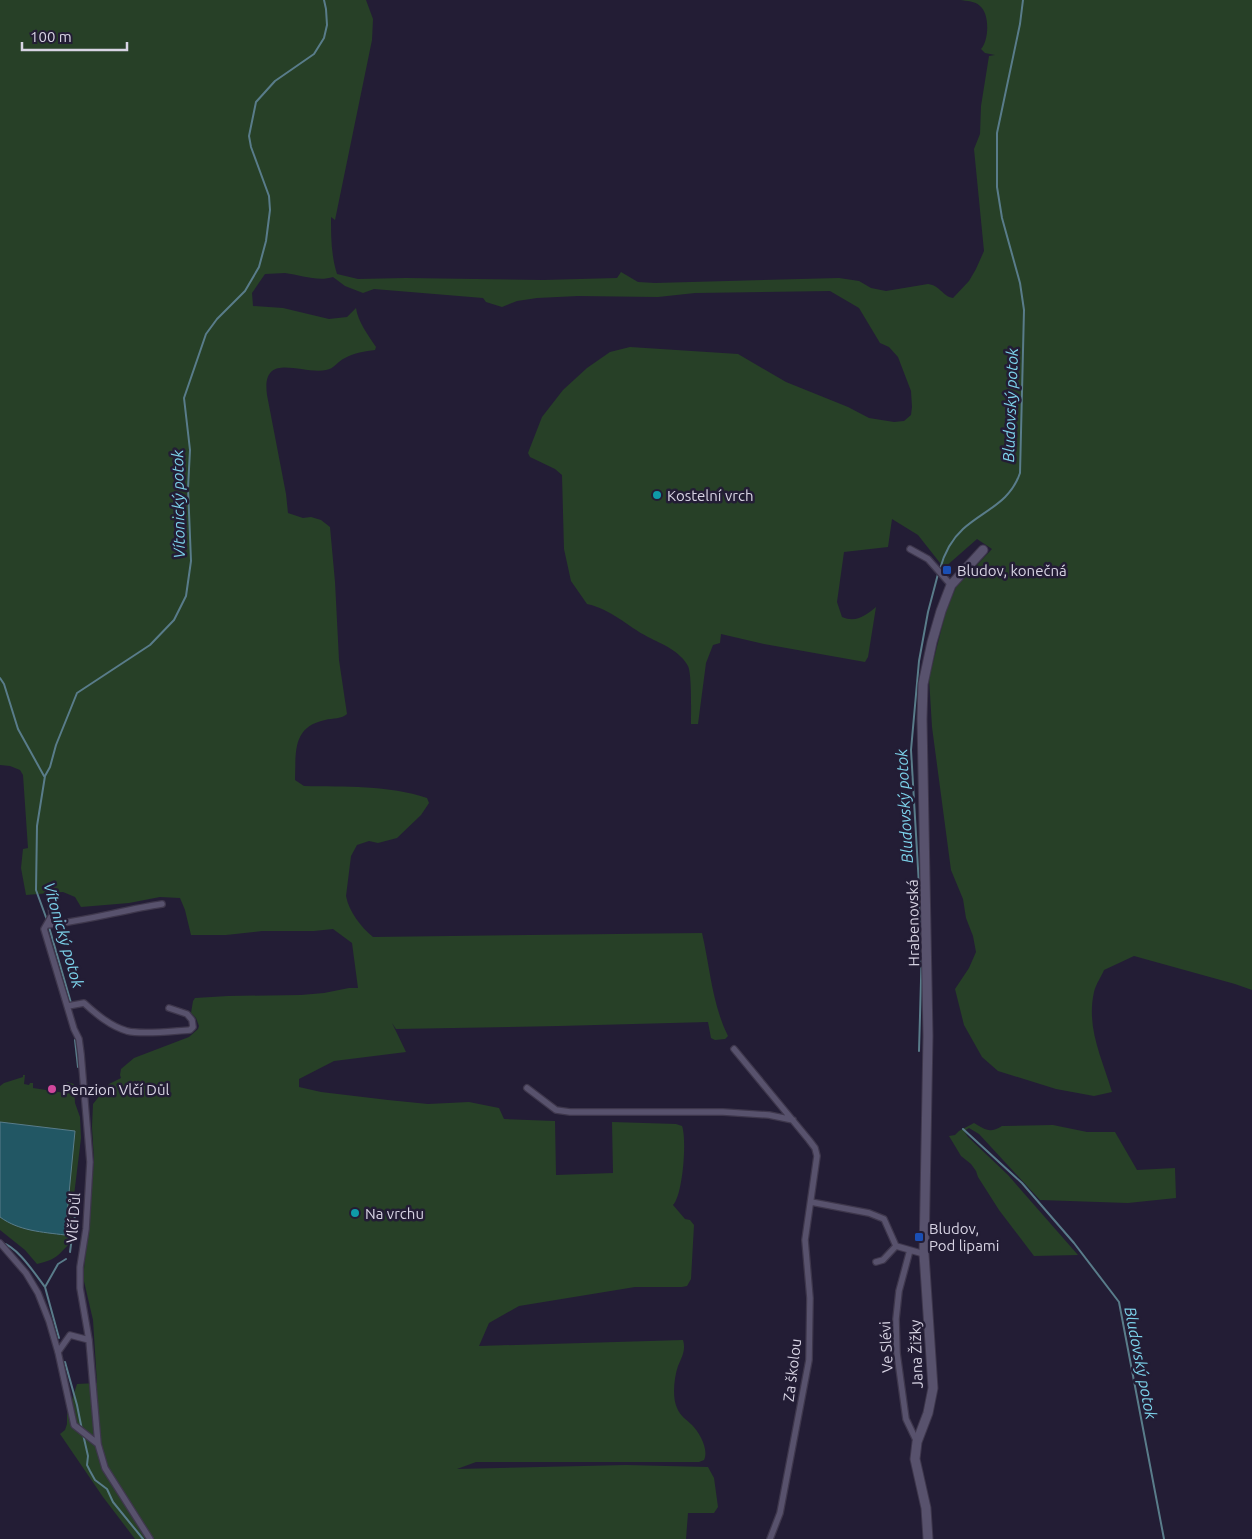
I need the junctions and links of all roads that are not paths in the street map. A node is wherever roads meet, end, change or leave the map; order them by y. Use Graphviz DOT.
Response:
graph roads {
  1 [pos="910,549"];
  2 [pos="983,550"];
  3 [pos="951,585"];
  4 [pos="50,892"];
  5 [pos="162,904"];
  6 [pos="47,924"];
  7 [pos="68,1006"];
  8 [pos="168,1008"];
  9 [pos="734,1049"];
  10 [pos="926,1085"];
  11 [pos="527,1088"];
  12 [pos="792,1120"];
  13 [pos="811,1202"];
  14 [pos="0,1243"];
  15 [pos="896,1246"];
  16 [pos="910,1250"];
  17 [pos="924,1254"];
  18 [pos="876,1262"];
  19 [pos="88,1340"];
  20 [pos="58,1352"];
  21 [pos="917,1442"];
  22 [pos="98,1444"];
  23 [pos="150,1539"];
  24 [pos="770,1539"];
  25 [pos="928,1539"];
  1 -- 3 [label="street"];
  2 -- 3 [label="street, Hrabenovská"];
  3 -- 10 [label="street, Hrabenovská"];
  4 -- 6 [label="street, Vlčí Důl"];
  5 -- 6 [label="street"];
  6 -- 7 [label="street, Vlčí Důl"];
  7 -- 8 [label="street"];
  7 -- 19 [label="street, Vlčí Důl"];
  9 -- 12 [label="street, Za školou"];
  10 -- 17 [label="street, Jana Žižky"];
  11 -- 12 [label="street"];
  12 -- 13 [label="street, Za školou"];
  13 -- 15 [label="street"];
  13 -- 24 [label="street, Za školou"];
  14 -- 20 [label="street"];
  15 -- 16 [label="street"];
  15 -- 18 [label="street"];
  16 -- 17 [label="street"];
  16 -- 21 [label="street, Ve Slévi"];
  17 -- 21 [label="street, Jana Žižky"];
  19 -- 20 [label="street"];
  19 -- 22 [label="street, Vlčí Důl"];
  20 -- 22 [label="street"];
  21 -- 25 [label="street, Jana Žižky"];
  22 -- 23 [label="street, Vlčí Důl"];
}
